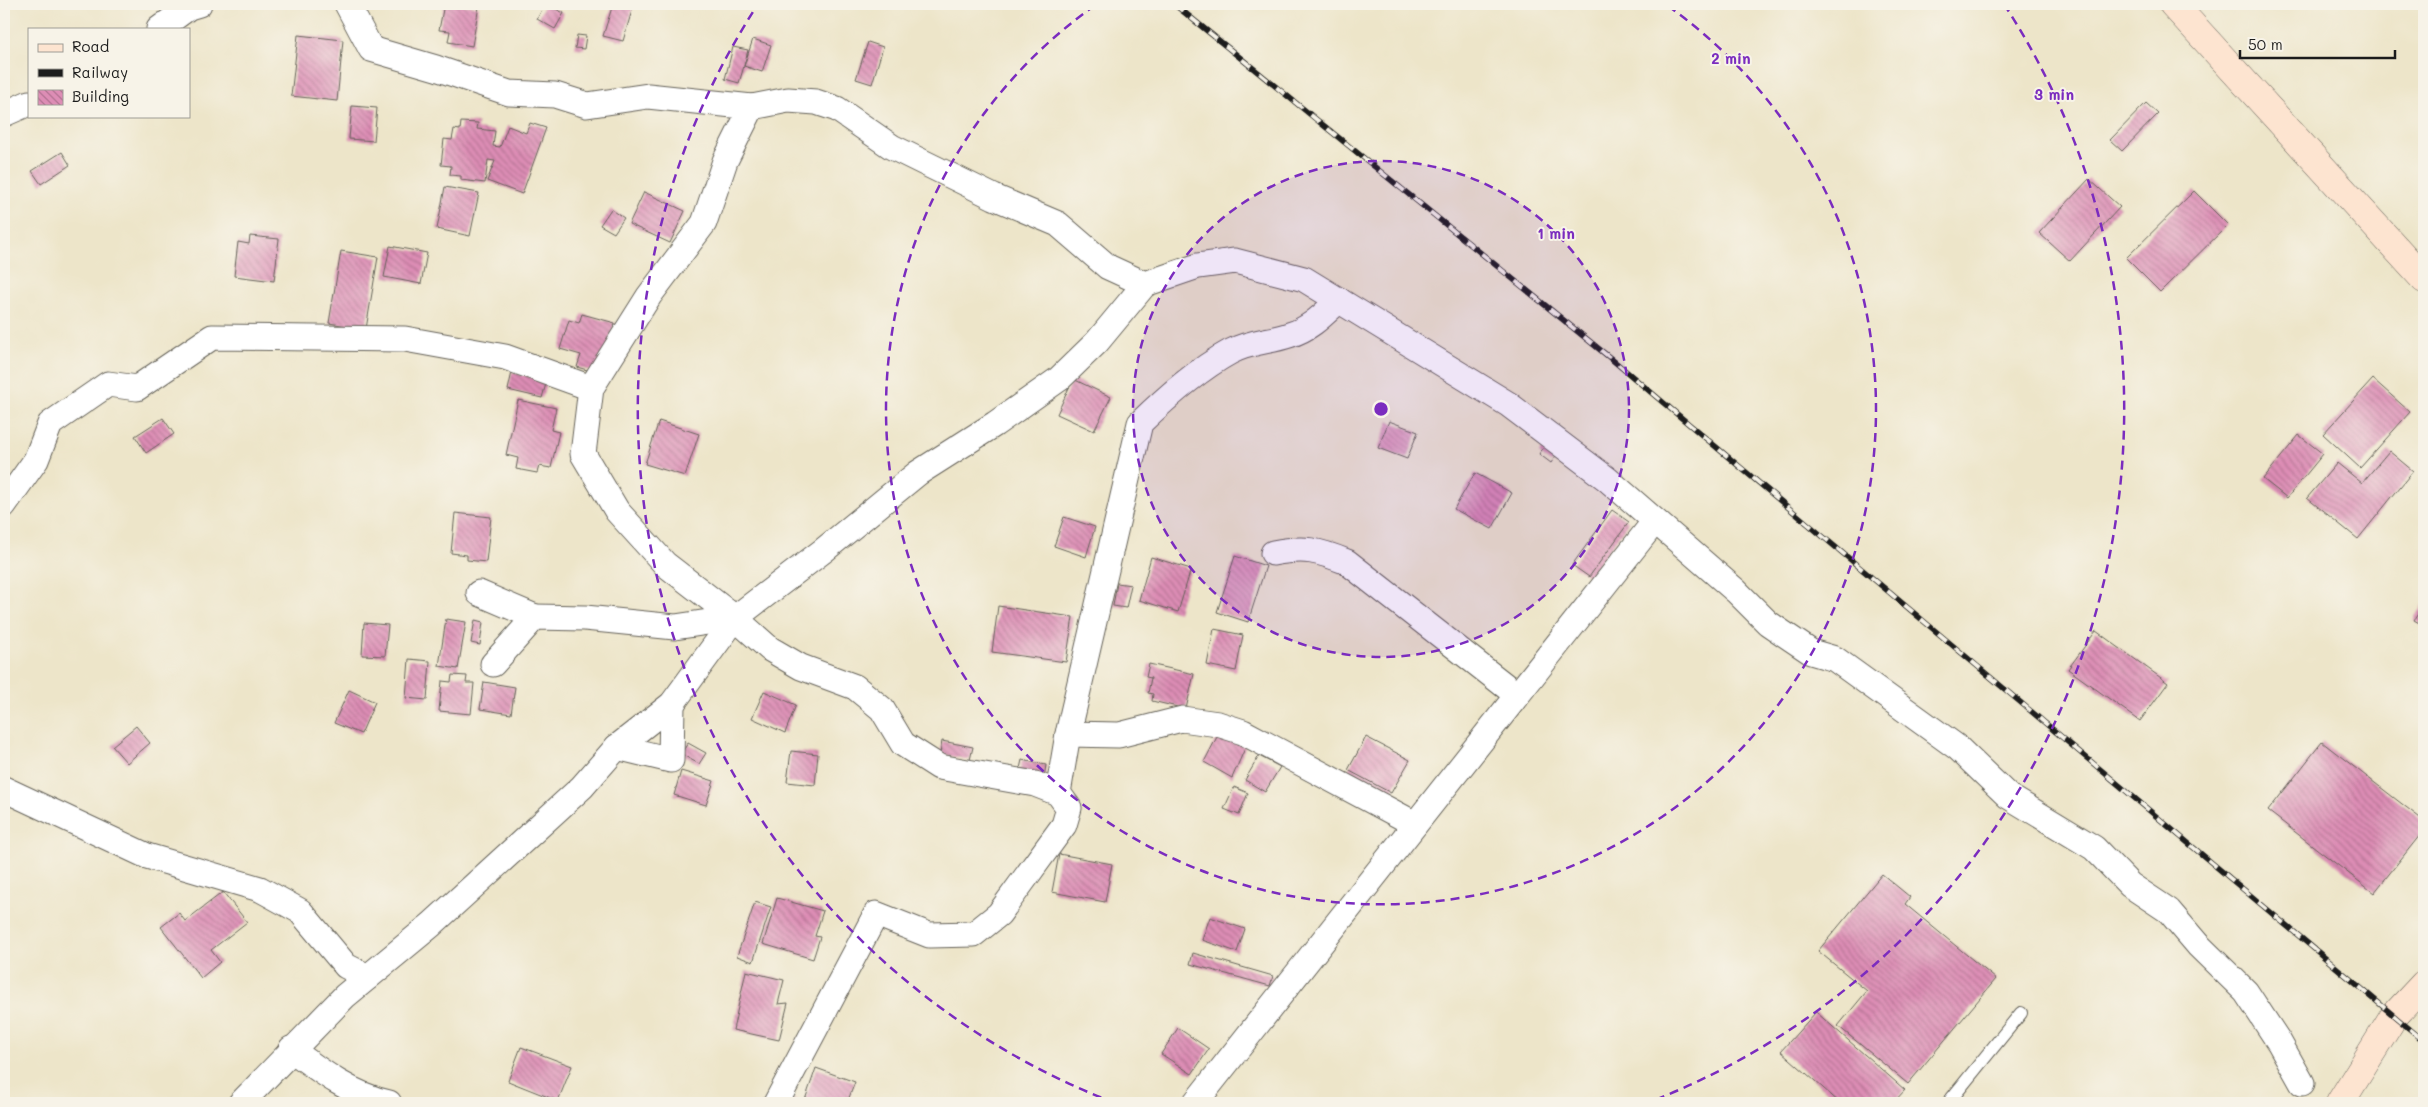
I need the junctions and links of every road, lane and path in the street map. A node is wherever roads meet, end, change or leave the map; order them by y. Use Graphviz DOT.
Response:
graph roads {
  1 [pos="199,4"];
  2 [pos="347,4"];
  3 [pos="2173,4"];
  4 [pos="160,28"];
  5 [pos="28,103"];
  6 [pos="752,107"];
  7 [pos="4,114"];
  8 [pos="2424,279"];
  9 [pos="1145,284"];
  10 [pos="1339,300"];
  11 [pos="591,388"];
  12 [pos="4,505"];
  13 [pos="1655,521"];
  14 [pos="1273,553"];
  15 [pos="479,593"];
  16 [pos="536,617"];
  17 [pos="735,618"];
  18 [pos="493,664"];
  19 [pos="1517,695"];
  20 [pos="672,704"];
  21 [pos="1068,734"];
  22 [pos="617,747"];
  23 [pos="4,789"];
  24 [pos="1058,792"];
  25 [pos="1415,824"];
  26 [pos="368,977"];
  27 [pos="2424,984"];
  28 [pos="2021,1013"];
  29 [pos="291,1049"];
  30 [pos="2302,1083"];
  31 [pos="241,1103"];
  32 [pos="389,1103"];
  33 [pos="776,1103"];
  34 [pos="1195,1103"];
  35 [pos="1948,1103"];
  36 [pos="2340,1103"];
  1 -- 4 [label="street"];
  2 -- 6 [label="street"];
  3 -- 8 [label="main road"];
  5 -- 7 [label="street"];
  6 -- 9 [label="street"];
  6 -- 11 [label="street"];
  9 -- 10 [label="street"];
  9 -- 17 [label="street"];
  10 -- 13 [label="street"];
  10 -- 21 [label="street"];
  11 -- 12 [label="street"];
  11 -- 17 [label="street"];
  13 -- 19 [label="street"];
  13 -- 30 [label="street"];
  14 -- 19 [label="street"];
  15 -- 16 [label="street"];
  16 -- 17 [label="street"];
  16 -- 18 [label="street"];
  17 -- 20 [label="street"];
  17 -- 24 [label="street"];
  19 -- 25 [label="street"];
  20 -- 22 [label="street"];
  20 -- 22 [label="street"];
  21 -- 24 [label="street"];
  21 -- 25 [label="street"];
  22 -- 26 [label="street"];
  23 -- 26 [label="street"];
  24 -- 33 [label="street"];
  25 -- 34 [label="street"];
  26 -- 29 [label="street"];
  27 -- 36 [label="main road"];
  28 -- 35 [label="lane"];
  29 -- 31 [label="street"];
  29 -- 32 [label="street"];
}
